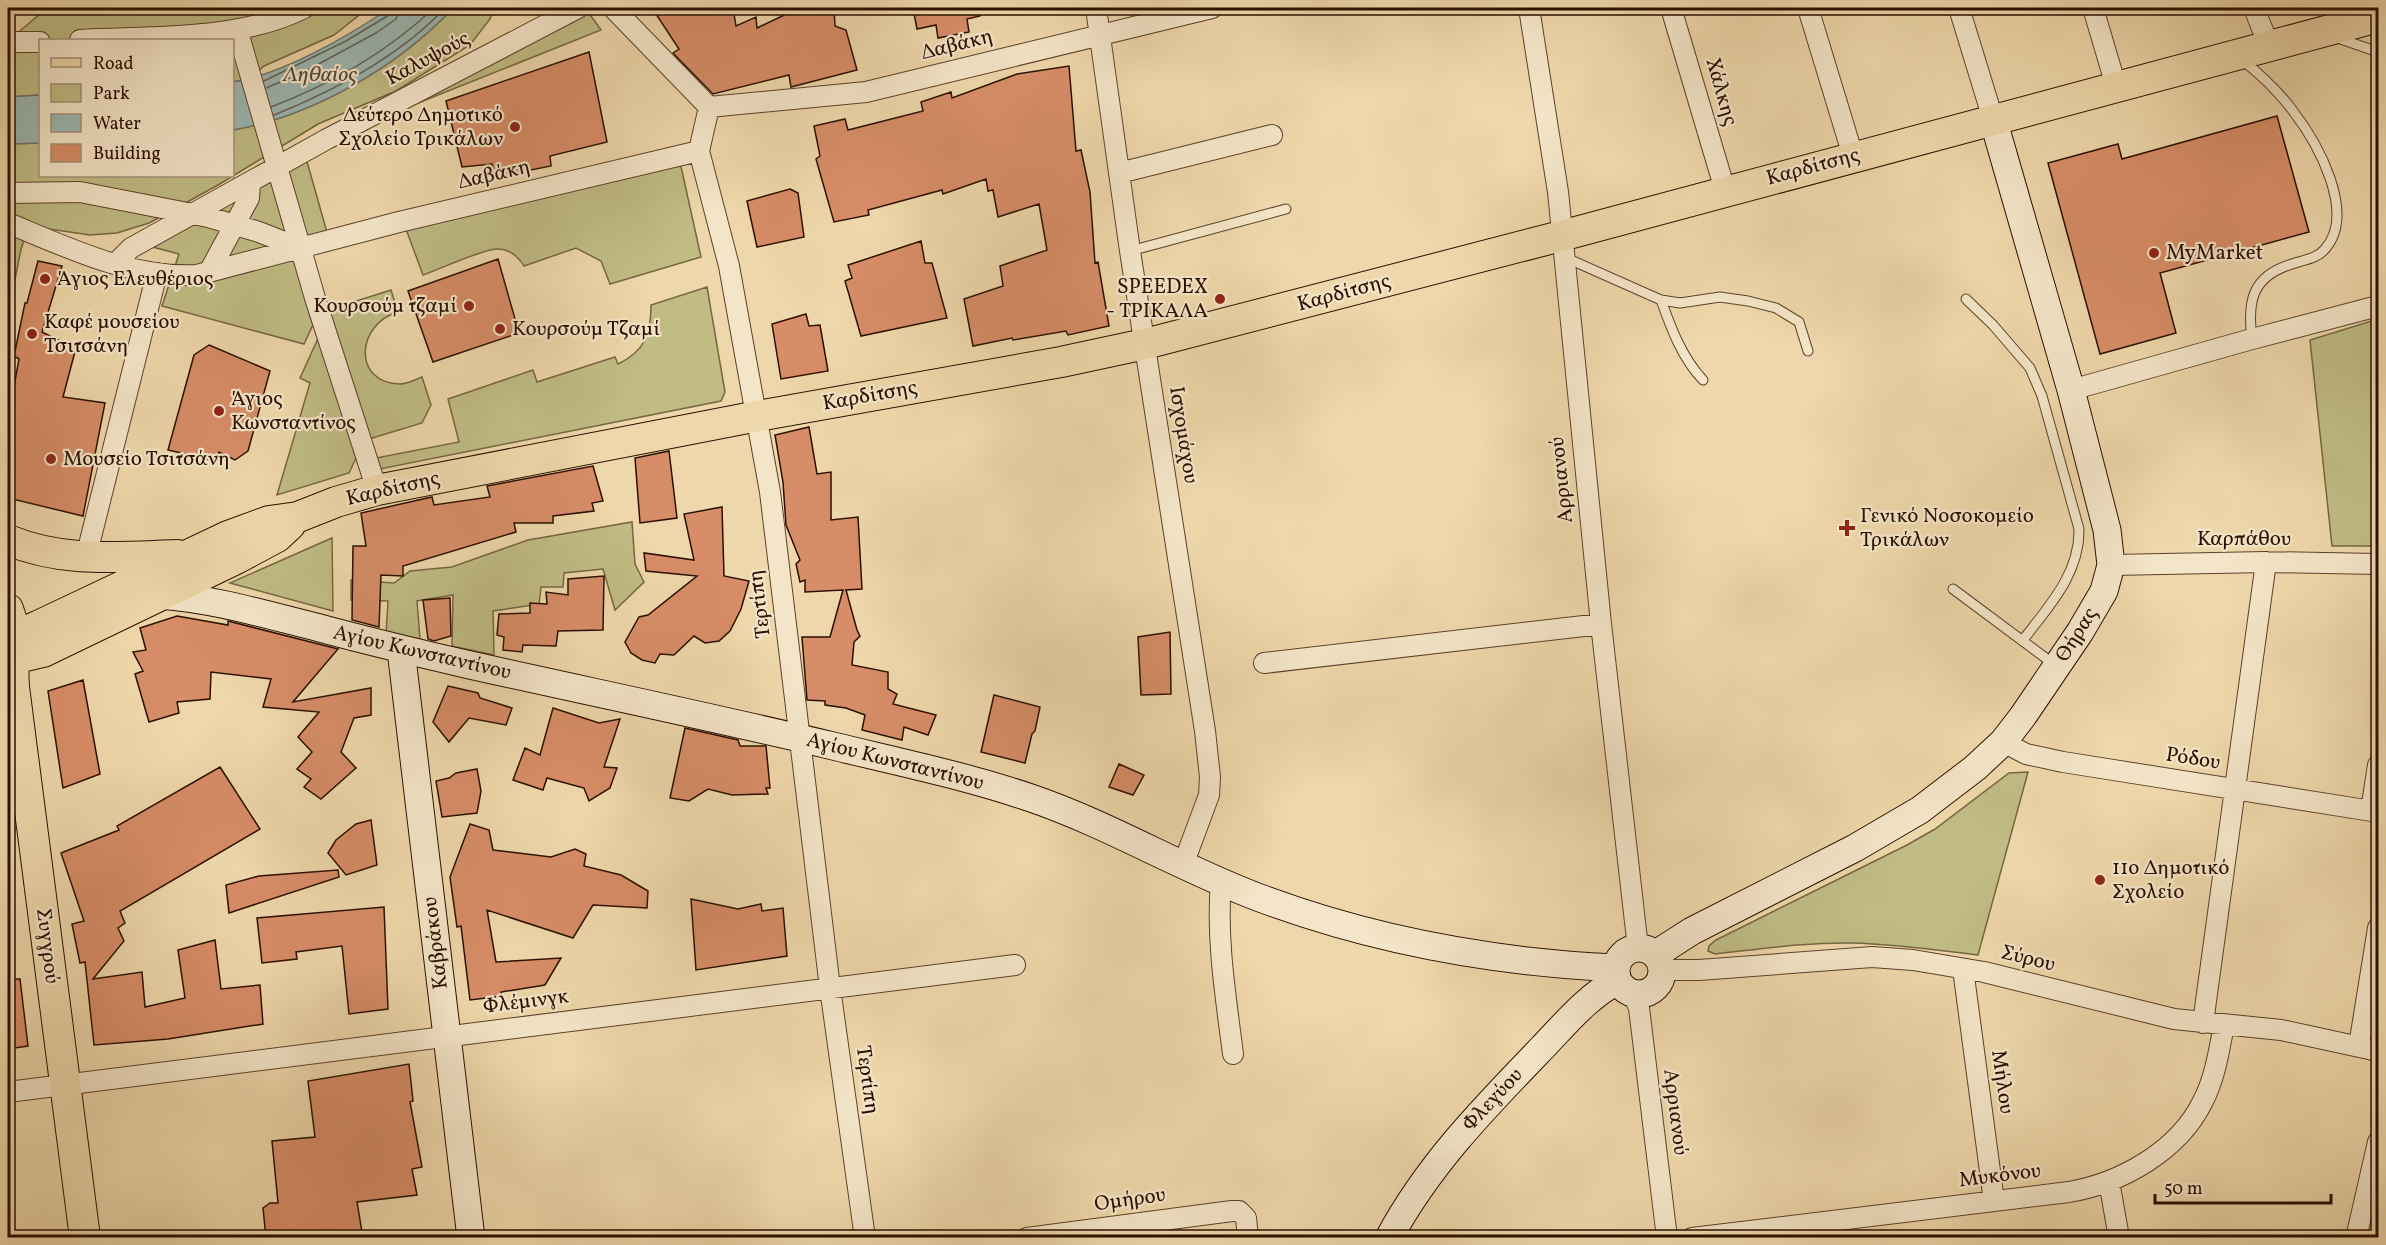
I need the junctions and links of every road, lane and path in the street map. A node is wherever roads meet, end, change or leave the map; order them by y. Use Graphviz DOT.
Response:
graph roads {
  1 [pos="304,8"];
  2 [pos="578,8"];
  3 [pos="613,8"];
  4 [pos="1096,8"];
  5 [pos="1212,8"];
  6 [pos="1529,8"];
  7 [pos="1671,8"];
  8 [pos="1808,8"];
  9 [pos="1959,8"];
  10 [pos="2093,8"];
  11 [pos="2254,8"];
  12 [pos="2379,16"];
  13 [pos="237,29"];
  14 [pos="2321,32"];
  15 [pos="1101,35"];
  16 [pos="102,39"];
  17 [pos="8,42"];
  18 [pos="39,42"];
  19 [pos="2269,46"];
  20 [pos="2379,52"];
  21 [pos="2237,56"];
  22 [pos="2116,86"];
  23 [pos="709,107"];
  24 [pos="1993,119"];
  25 [pos="1272,135"];
  26 [pos="699,151"];
  27 [pos="1853,156"];
  28 [pos="277,166"];
  29 [pos="1119,173"];
  30 [pos="250,183"];
  31 [pos="1725,190"];
  32 [pos="8,193"];
  33 [pos="1286,209"];
  34 [pos="195,214"];
  35 [pos="8,223"];
  36 [pos="235,225"];
  37 [pos="1562,246"];
  38 [pos="302,249"];
  39 [pos="1130,251"];
  40 [pos="116,263"];
  41 [pos="209,272"];
  42 [pos="157,273"];
  43 [pos="1966,299"];
  44 [pos="1661,300"];
  45 [pos="2379,306"];
  46 [pos="2252,339"];
  47 [pos="1145,344"];
  48 [pos="1808,351"];
  49 [pos="1702,380"];
  50 [pos="2071,390"];
  51 [pos="758,416"];
  52 [pos="377,490"];
  53 [pos="298,517"];
  54 [pos="8,540"];
  55 [pos="189,554"];
  56 [pos="86,557"];
  57 [pos="2266,562"];
  58 [pos="2379,564"];
  59 [pos="2111,565"];
  60 [pos="1953,589"];
  61 [pos="160,595"];
  62 [pos="8,609"];
  63 [pos="1601,624"];
  64 [pos="2023,640"];
  65 [pos="401,650"];
  66 [pos="10,654"];
  67 [pos="1263,663"];
  68 [pos="2057,667"];
  69 [pos="800,738"];
  70 [pos="2002,742"];
  71 [pos="2379,765"];
  72 [pos="2236,790"];
  73 [pos="2375,811"];
  74 [pos="1183,865"];
  75 [pos="1221,882"];
  76 [pos="2379,928"];
  77 [pos="1652,957"];
  78 [pos="1015,965"];
  79 [pos="1963,969"];
  80 [pos="1622,981"];
  81 [pos="830,988"];
  82 [pos="2204,1023"];
  83 [pos="2224,1025"];
  84 [pos="447,1036"];
  85 [pos="2359,1046"];
  86 [pos="2379,1051"];
  87 [pos="1233,1054"];
  88 [pos="65,1085"];
  89 [pos="8,1092"];
  90 [pos="2379,1142"];
  91 [pos="2109,1181"];
  92 [pos="1994,1201"];
  93 [pos="85,1238"];
  94 [pos="471,1238"];
  95 [pos="865,1238"];
  96 [pos="1027,1238"];
  97 [pos="1248,1238"];
  98 [pos="1389,1238"];
  99 [pos="1667,1238"];
  100 [pos="1692,1238"];
  101 [pos="2119,1238"];
  102 [pos="2356,1238"];
  1 -- 13 [label="street"];
  2 -- 28 [label="street, Καλυψούς"];
  3 -- 23 [label="street"];
  4 -- 15 [label="street, Ισχομάχου"];
  5 -- 15 [label="street, Δαβάκη"];
  6 -- 37 [label="street, Αρριανού"];
  7 -- 31 [label="street, Χάλκης"];
  8 -- 27 [label="street"];
  9 -- 24 [label="street"];
  10 -- 22 [label="street"];
  11 -- 19 [label="street"];
  12 -- 14 [label="main road, Καρδίτσης"];
  13 -- 16 [label="street"];
  13 -- 28 [label="street"];
  14 -- 19 [label="main road, Καρδίτσης"];
  14 -- 20 [label="lane"];
  15 -- 23 [label="street, Δαβάκη"];
  15 -- 29 [label="street, Ισχομάχου"];
  17 -- 18 [label="street"];
  19 -- 21 [label="main road, Καρδίτσης"];
  21 -- 22 [label="main road, Καρδίτσης"];
  21 -- 46 [label="lane"];
  22 -- 24 [label="main road, Καρδίτσης"];
  23 -- 26 [label="street, Τερτίπη"];
  24 -- 27 [label="main road, Καρδίτσης"];
  24 -- 50 [label="street, Θήρας"];
  25 -- 29 [label="street"];
  26 -- 38 [label="street, Δαβάκη"];
  26 -- 51 [label="street, Τερτίπη"];
  27 -- 31 [label="main road, Καρδίτσης"];
  28 -- 30 [label="street, Καλυψούς"];
  28 -- 38 [label="street"];
  29 -- 39 [label="street, Ισχομάχου"];
  30 -- 34 [label="street, Καλυψούς"];
  30 -- 36 [label="street"];
  31 -- 37 [label="main road, Καρδίτσης"];
  32 -- 34 [label="street"];
  33 -- 39 [label="lane"];
  34 -- 36 [label="street"];
  34 -- 40 [label="street, Καλυψούς"];
  35 -- 40 [label="street, Δαβάκη"];
  36 -- 38 [label="street"];
  36 -- 41 [label="street"];
  37 -- 44 [label="lane"];
  37 -- 47 [label="main road, Καρδίτσης"];
  37 -- 63 [label="street, Αρριανού"];
  38 -- 41 [label="street, Δαβάκη"];
  38 -- 52 [label="street"];
  39 -- 47 [label="street, Ισχομάχου"];
  40 -- 42 [label="street, Δαβάκη"];
  41 -- 42 [label="street, Δαβάκη"];
  42 -- 56 [label="street"];
  43 -- 64 [label="lane"];
  44 -- 48 [label="lane"];
  44 -- 49 [label="lane"];
  45 -- 46 [label="street"];
  46 -- 50 [label="street"];
  47 -- 51 [label="main road, Καρδίτσης"];
  47 -- 74 [label="street, Ισχομάχου"];
  50 -- 59 [label="street, Θήρας"];
  51 -- 52 [label="main road, Καρδίτσης"];
  51 -- 69 [label="street, Τερτίπη"];
  52 -- 53 [label="main road, Καρδίτσης"];
  53 -- 55 [label="main road"];
  53 -- 61 [label="main road"];
  54 -- 56 [label="main road"];
  55 -- 56 [label="main road"];
  55 -- 66 [label="main road"];
  57 -- 58 [label="street, Καρπάθου"];
  57 -- 59 [label="street, Καρπάθου"];
  57 -- 72 [label="street"];
  59 -- 68 [label="street, Θήρας"];
  60 -- 64 [label="lane"];
  61 -- 65 [label="street, Αγίου Κωνσταντίνου"];
  61 -- 66 [label="main road"];
  62 -- 66 [label="main road, Συγγρού"];
  63 -- 67 [label="street"];
  63 -- 77 [label="street, Αρριανού"];
  64 -- 68 [label="lane"];
  65 -- 69 [label="street, Αγίου Κωνσταντίνου"];
  65 -- 84 [label="street, Καβράκου"];
  66 -- 88 [label="main road, Συγγρού"];
  68 -- 70 [label="street, Θήρας"];
  69 -- 74 [label="street, Αγίου Κωνσταντίνου"];
  69 -- 81 [label="street, Τερτίπη"];
  70 -- 72 [label="street, Ρόδου"];
  70 -- 77 [label="street, Θήρας"];
  71 -- 73 [label="street"];
  72 -- 73 [label="street, Ρόδου"];
  72 -- 82 [label="street"];
  74 -- 75 [label="street, Αγίου Κωνσταντίνου"];
  75 -- 80 [label="street, Αγίου Κωνσταντίνου"];
  75 -- 87 [label="street"];
  76 -- 85 [label="street"];
  77 -- 79 [label="street, Σύρου"];
  77 -- 80 [label="street"];
  77 -- 80 [label="street"];
  78 -- 81 [label="street, Φλέμινγκ"];
  79 -- 82 [label="street, Σύρου"];
  79 -- 92 [label="street, Μήλου"];
  80 -- 98 [label="street, Φλεγύου"];
  80 -- 99 [label="street, Αρριανού"];
  81 -- 84 [label="street, Φλέμινγκ"];
  81 -- 95 [label="street, Τερτίπη"];
  82 -- 83 [label="street, Σύρου"];
  83 -- 85 [label="street, Σύρου"];
  83 -- 91 [label="street, Μυκόνου"];
  84 -- 88 [label="street, Φλέμινγκ"];
  84 -- 94 [label="street, Καβράκου"];
  85 -- 86 [label="street, Σύρου"];
  88 -- 89 [label="street, Φλέμινγκ"];
  88 -- 93 [label="main road, Συγγρού"];
  90 -- 102 [label="street"];
  91 -- 92 [label="street, Μυκόνου"];
  91 -- 101 [label="street"];
  92 -- 100 [label="street, Μυκόνου"];
  96 -- 97 [label="street, Ομήρου"];
}
